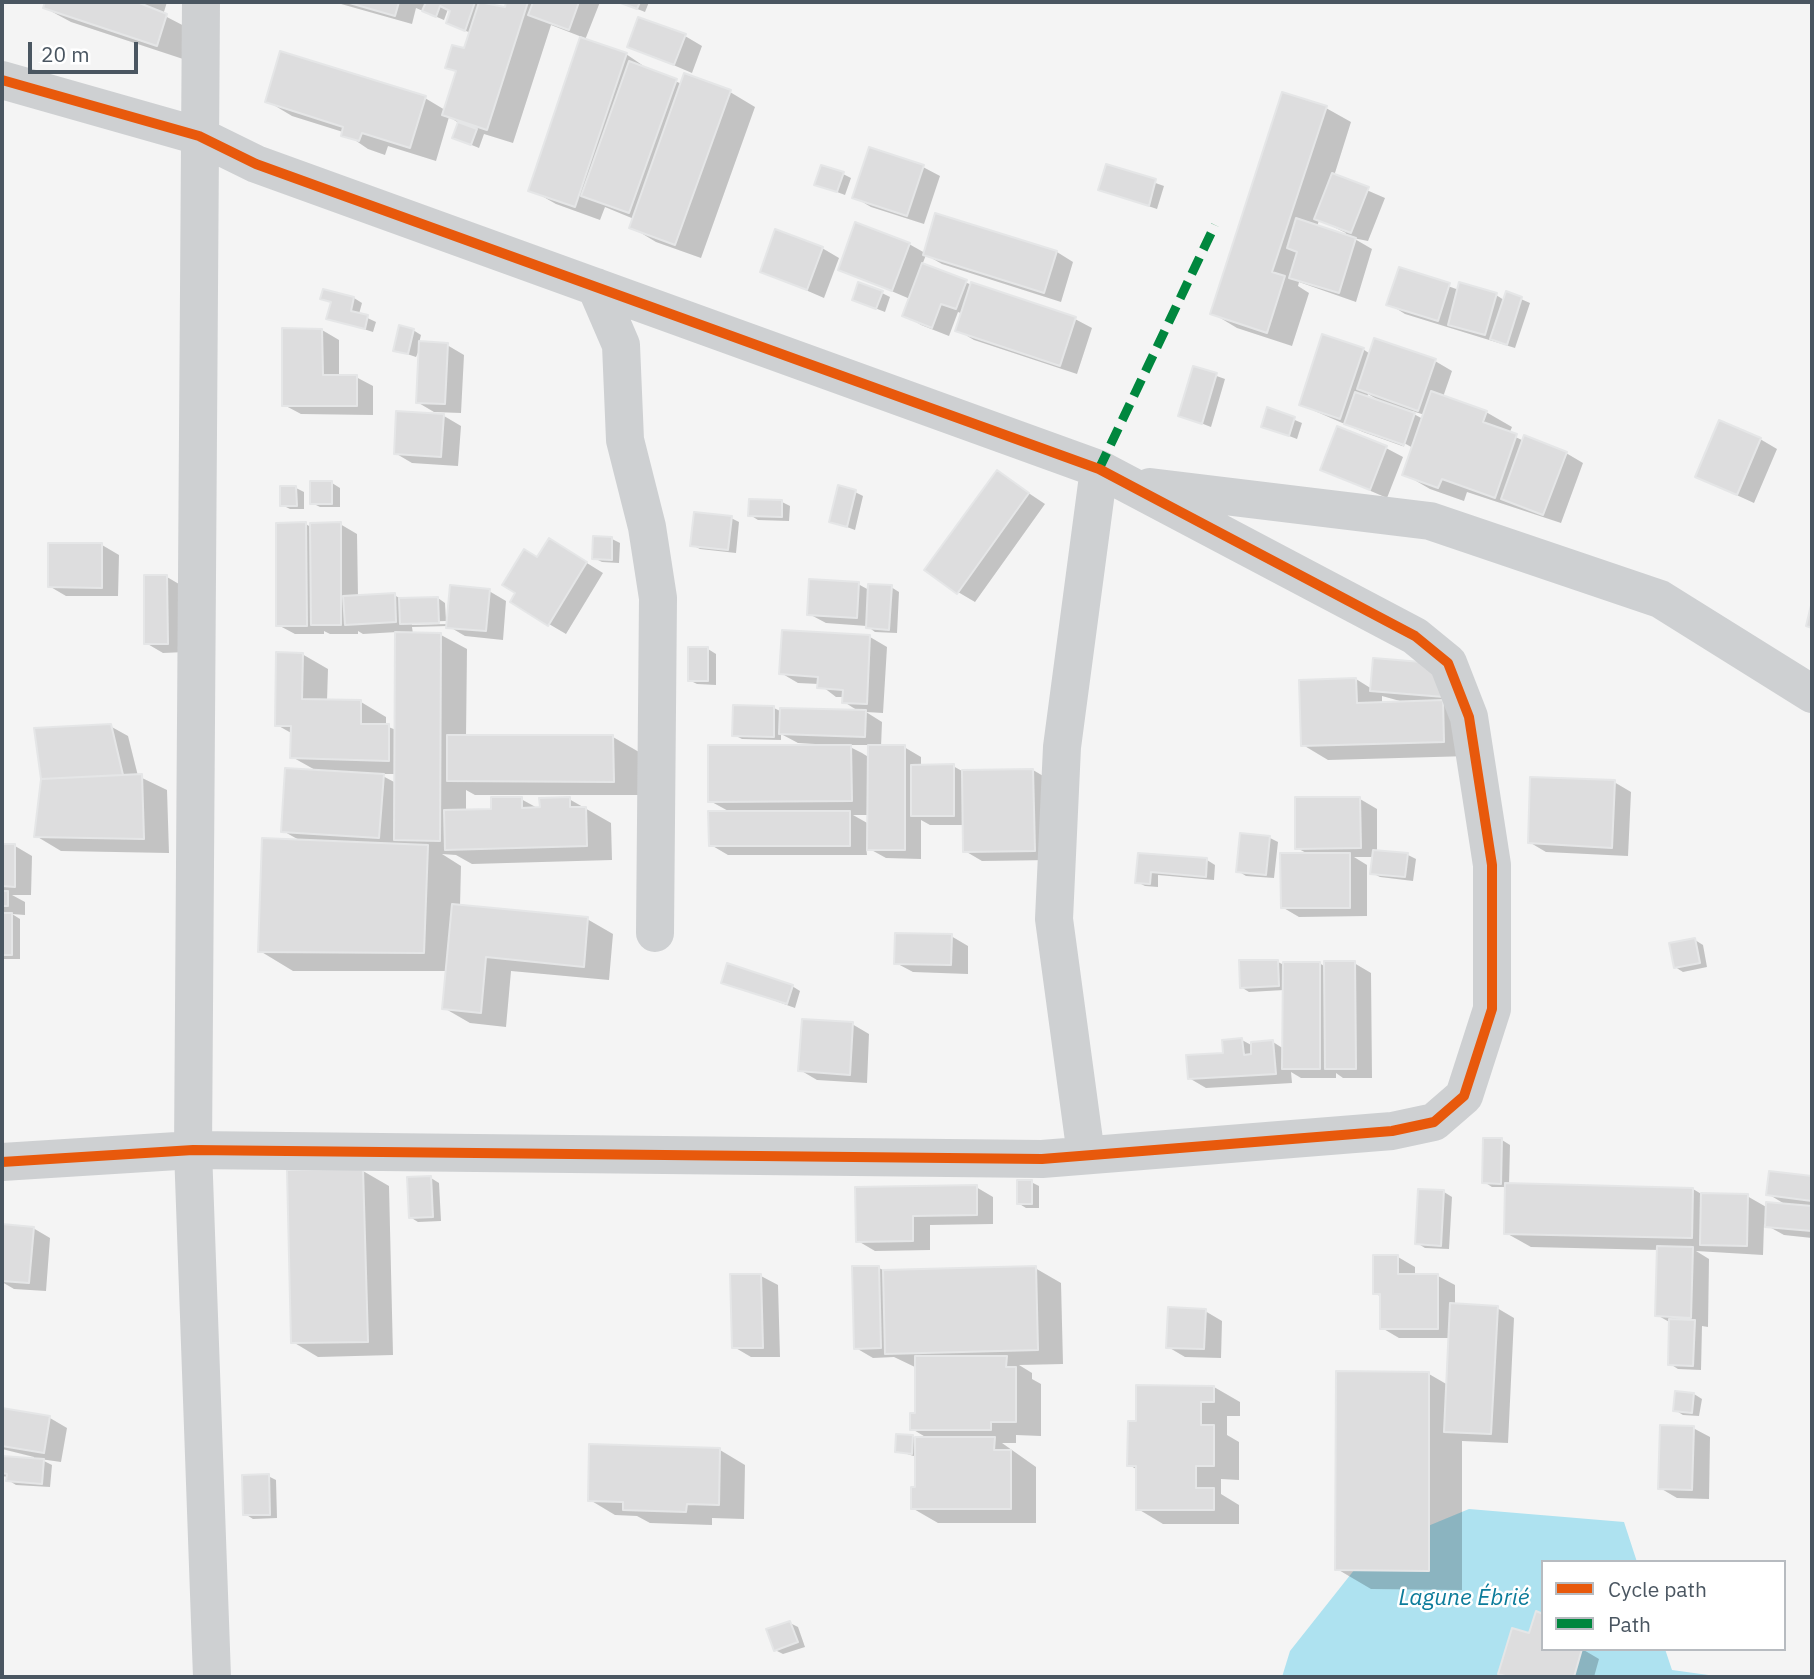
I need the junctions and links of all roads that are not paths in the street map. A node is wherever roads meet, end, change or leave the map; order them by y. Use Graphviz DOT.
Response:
graph roads {
  1 [pos="201,2"];
  2 [pos="2,80"];
  3 [pos="199,136"];
  4 [pos="596,287"];
  5 [pos="1113,477"];
  6 [pos="1812,694"];
  7 [pos="655,933"];
  8 [pos="193,1150"];
  9 [pos="1086,1155"];
  10 [pos="2,1162"];
  11 [pos="212,1677"];
  1 -- 3 [label="street"];
  2 -- 3 [label="street"];
  3 -- 4 [label="street"];
  3 -- 8 [label="street"];
  4 -- 5 [label="street"];
  4 -- 7 [label="street"];
  5 -- 6 [label="street"];
  5 -- 9 [label="street"];
  5 -- 9 [label="street"];
  8 -- 9 [label="street"];
  8 -- 10 [label="street"];
  8 -- 11 [label="street"];
}
